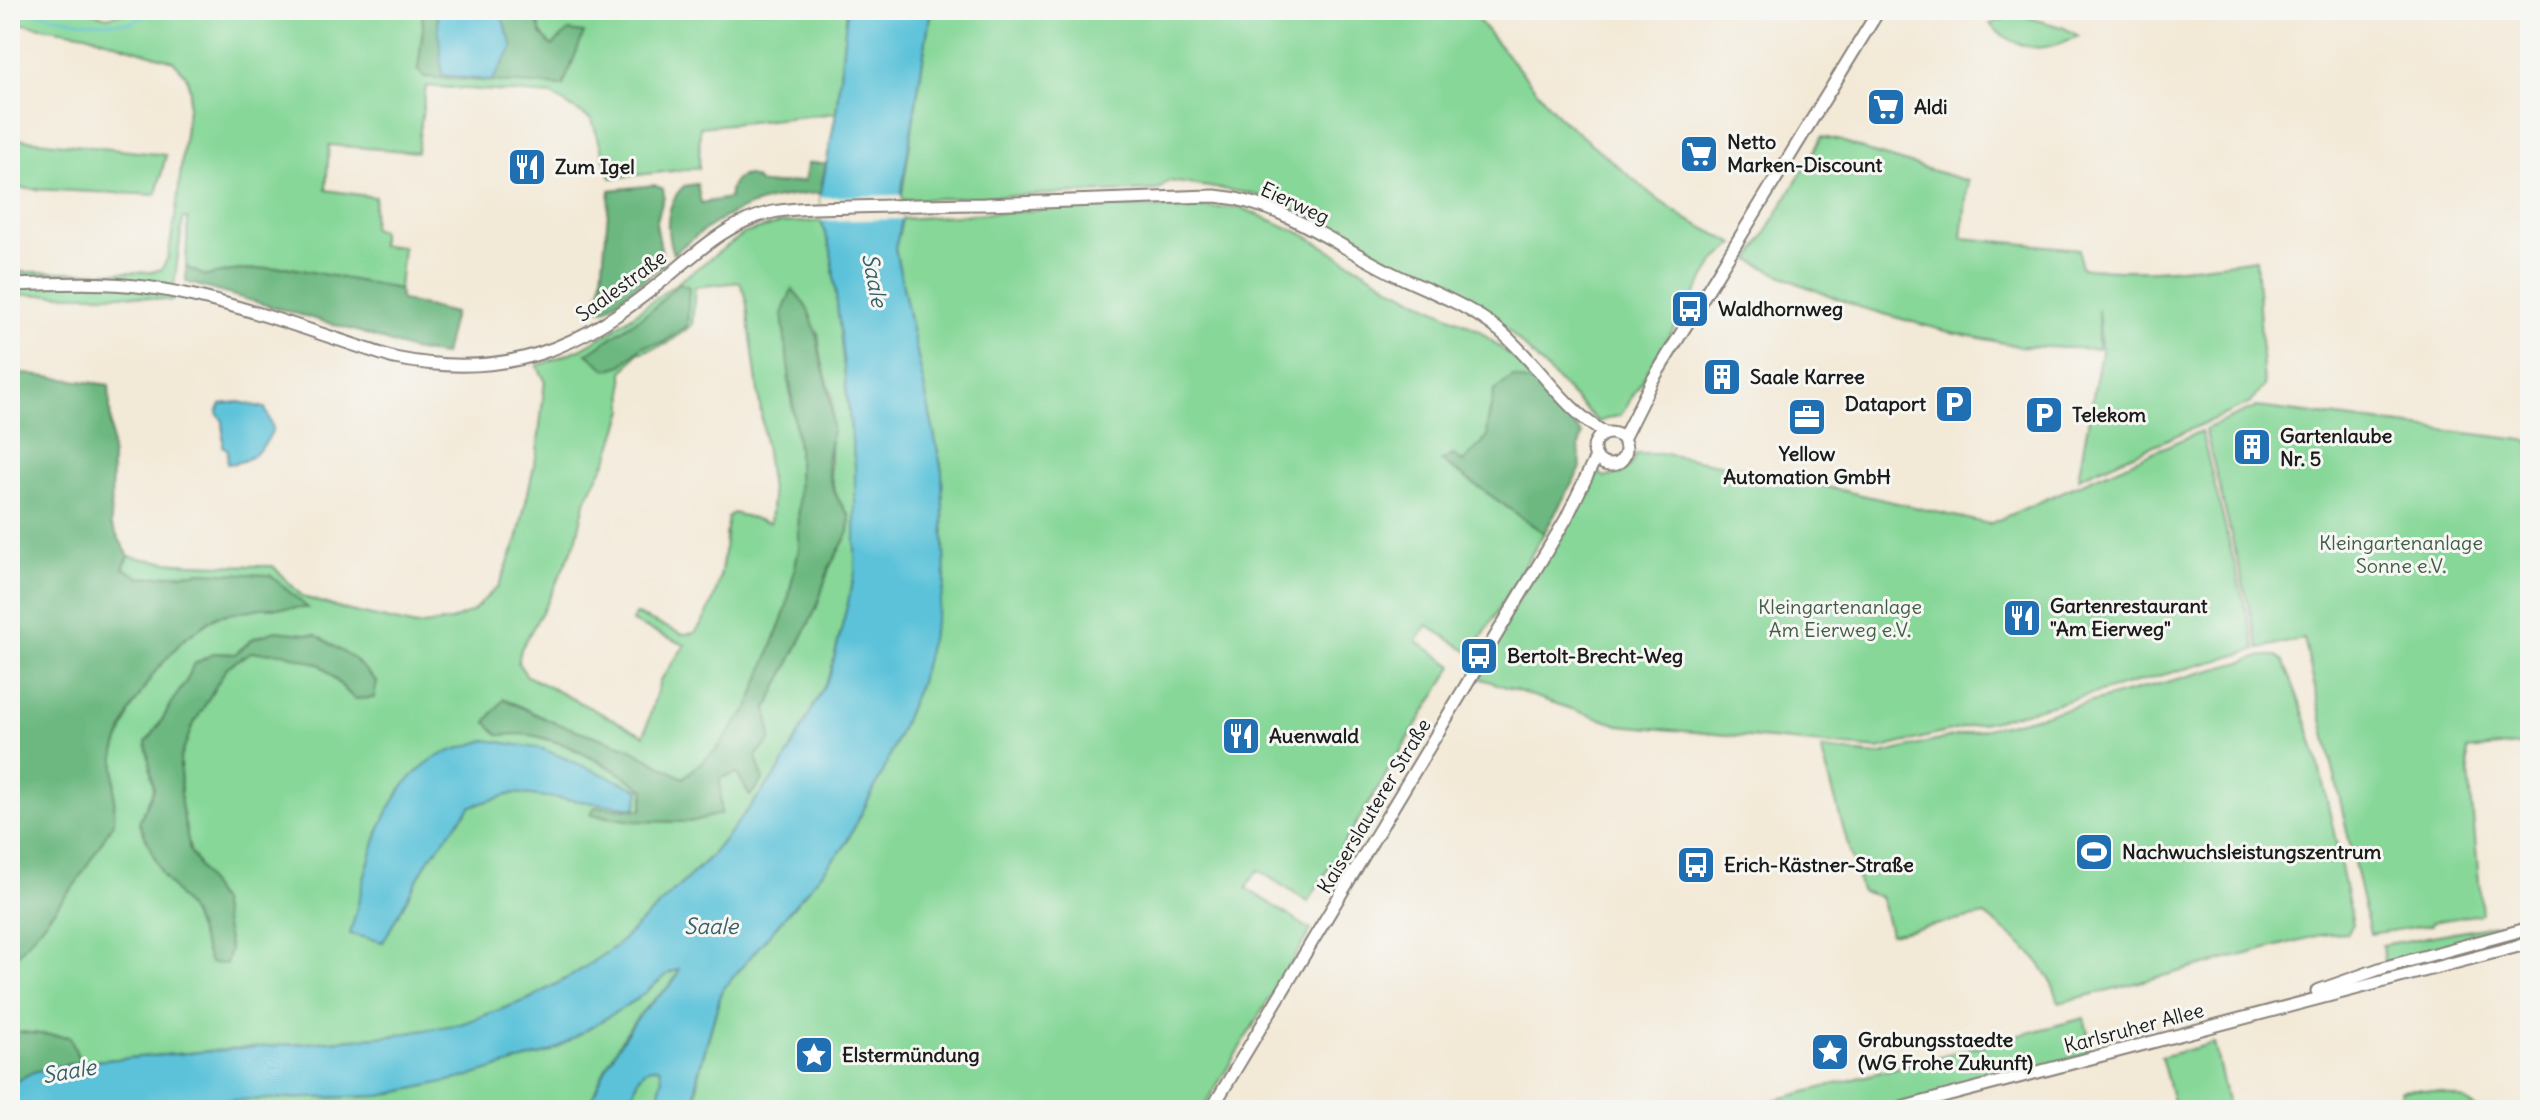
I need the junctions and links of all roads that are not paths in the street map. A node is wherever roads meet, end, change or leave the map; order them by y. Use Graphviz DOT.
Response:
graph roads {
  1 [pos="1879,10"];
  2 [pos="803,209"];
  3 [pos="10,285"];
  4 [pos="1558,392"];
  5 [pos="1613,435"];
  6 [pos="1595,442"];
  7 [pos="1601,460"];
  8 [pos="2530,928"];
  9 [pos="2529,944"];
  10 [pos="2292,1005"];
  11 [pos="1211,1110"];
  12 [pos="1893,1110"];
  1 -- 5 [label="street"];
  2 -- 3 [label="street, Saalestraße"];
  2 -- 4 [label="street, Eierweg"];
  4 -- 5 [label="street, Eierweg"];
  4 -- 6 [label="street, Eierweg"];
  5 -- 6 [label="street"];
  5 -- 7 [label="street"];
  6 -- 7 [label="street"];
  7 -- 11 [label="street, Kaiserslauterer Straße"];
  8 -- 10 [label="street, Karlsruher Allee"];
  9 -- 10 [label="street, Karlsruher Allee"];
  10 -- 12 [label="street, Karlsruher Allee"];
}
